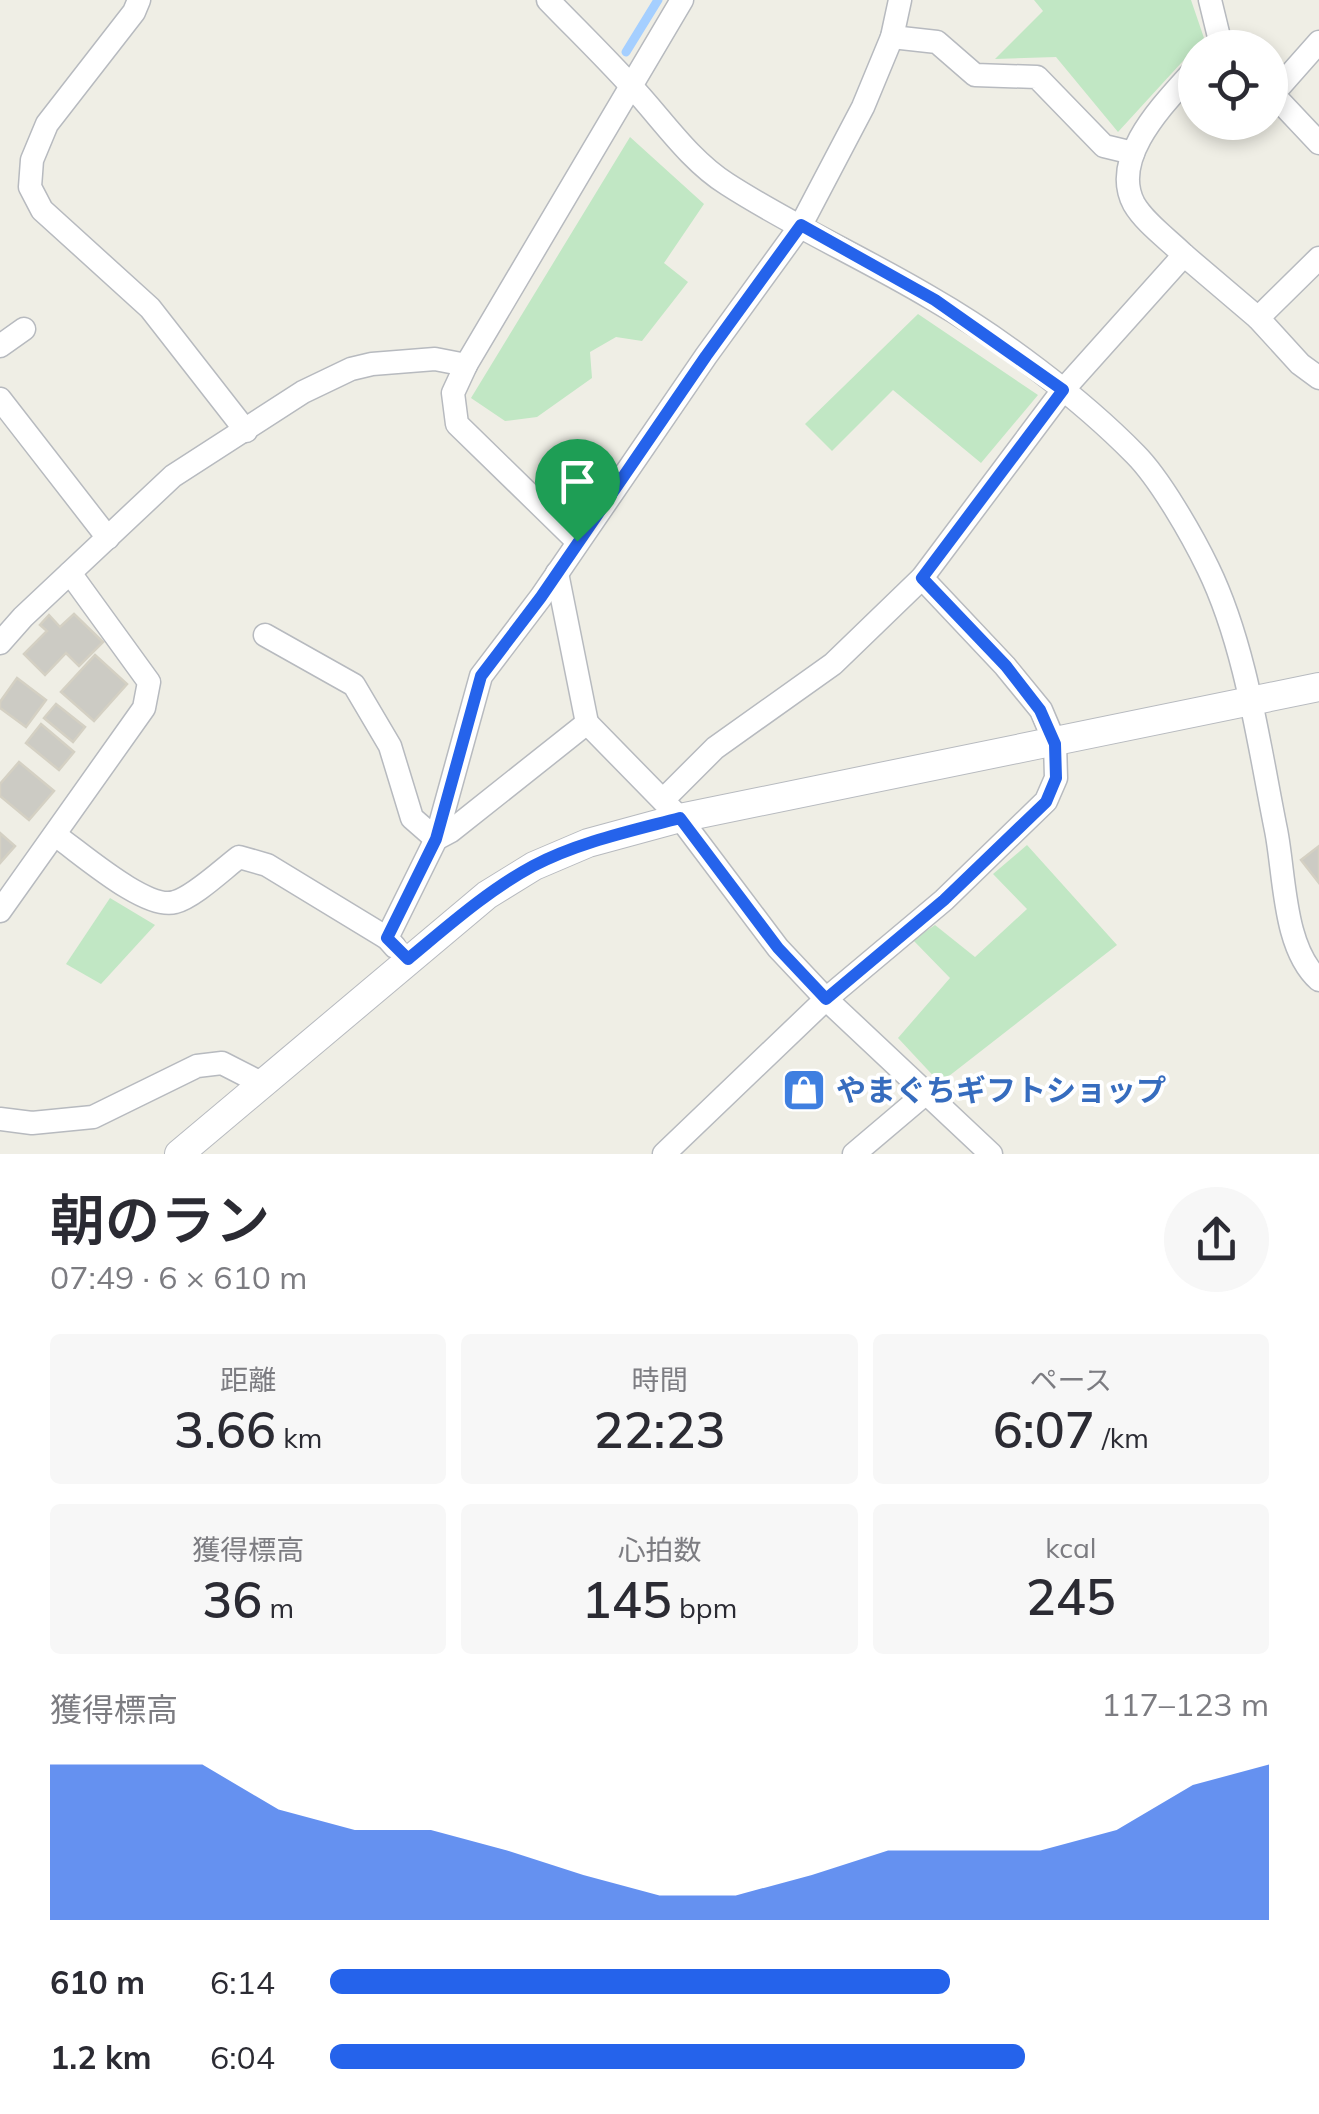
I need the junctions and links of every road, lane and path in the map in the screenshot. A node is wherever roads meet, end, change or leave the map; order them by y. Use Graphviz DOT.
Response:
graph roads {
  1 [pos="138,0"];
  2 [pos="548,0"];
  3 [pos="682,0"];
  4 [pos="900,0"];
  5 [pos="1210,0"];
  6 [pos="1217,30"];
  7 [pos="892,37"];
  8 [pos="1319,42"];
  9 [pos="1288,74"];
  10 [pos="633,88"];
  11 [pos="1178,88"];
  12 [pos="1288,110"];
  13 [pos="1319,143"];
  14 [pos="1132,153"];
  15 [pos="801,225"];
  16 [pos="1184,256"];
  17 [pos="1319,258"];
  18 [pos="1258,318"];
  19 [pos="24,329"];
  20 [pos="0,346"];
  21 [pos="466,365"];
  22 [pos="1319,378"];
  23 [pos="1063,390"];
  24 [pos="0,399"];
  25 [pos="246,431"];
  26 [pos="108,538"];
  27 [pos="577,541"];
  28 [pos="557,572"];
  29 [pos="70,574"];
  30 [pos="922,578"];
  31 [pos="265,635"];
  32 [pos="0,643"];
  33 [pos="1319,687"];
  34 [pos="1250,702"];
  35 [pos="587,723"];
  36 [pos="1055,744"];
  37 [pos="672,809"];
  38 [pos="55,834"];
  39 [pos="436,839"];
  40 [pos="0,911"];
  41 [pos="387,938"];
  42 [pos="408,959"];
  43 [pos="1319,980"];
  44 [pos="826,999"];
  45 [pos="263,1084"];
  46 [pos="926,1093"];
  47 [pos="0,1118"];
  48 [pos="179,1154"];
  49 [pos="664,1154"];
  50 [pos="854,1154"];
  51 [pos="991,1154"];
  1 -- 25 [label="street"];
  2 -- 10 [label="street"];
  3 -- 10 [label="street"];
  4 -- 7 [label="street"];
  5 -- 6 [label="street"];
  7 -- 14 [label="street"];
  7 -- 15 [label="street"];
  8 -- 9 [label="street"];
  10 -- 15 [label="street"];
  10 -- 21 [label="street"];
  11 -- 14 [label="street"];
  12 -- 13 [label="street"];
  14 -- 16 [label="street"];
  15 -- 23 [label="street"];
  15 -- 27 [label="street"];
  16 -- 18 [label="street"];
  16 -- 23 [label="street"];
  17 -- 18 [label="street"];
  18 -- 22 [label="street"];
  19 -- 20 [label="street"];
  21 -- 25 [label="street"];
  21 -- 27 [label="street"];
  23 -- 30 [label="street"];
  23 -- 34 [label="street"];
  24 -- 26 [label="street"];
  25 -- 26 [label="street"];
  26 -- 29 [label="street"];
  27 -- 28 [label="street"];
  28 -- 35 [label="street"];
  28 -- 39 [label="street"];
  29 -- 32 [label="street"];
  29 -- 38 [label="street"];
  30 -- 36 [label="street"];
  30 -- 37 [label="street"];
  31 -- 39 [label="street"];
  33 -- 34 [label="street"];
  34 -- 36 [label="street"];
  34 -- 43 [label="street"];
  35 -- 37 [label="street"];
  35 -- 39 [label="street"];
  36 -- 37 [label="street"];
  36 -- 44 [label="street"];
  37 -- 42 [label="street"];
  37 -- 44 [label="street"];
  38 -- 40 [label="street"];
  38 -- 41 [label="street"];
  39 -- 41 [label="street"];
  41 -- 42 [label="street"];
  42 -- 45 [label="street"];
  44 -- 46 [label="street"];
  44 -- 49 [label="street"];
  45 -- 47 [label="street"];
  45 -- 48 [label="street"];
  46 -- 50 [label="street"];
  46 -- 51 [label="street"];
}
